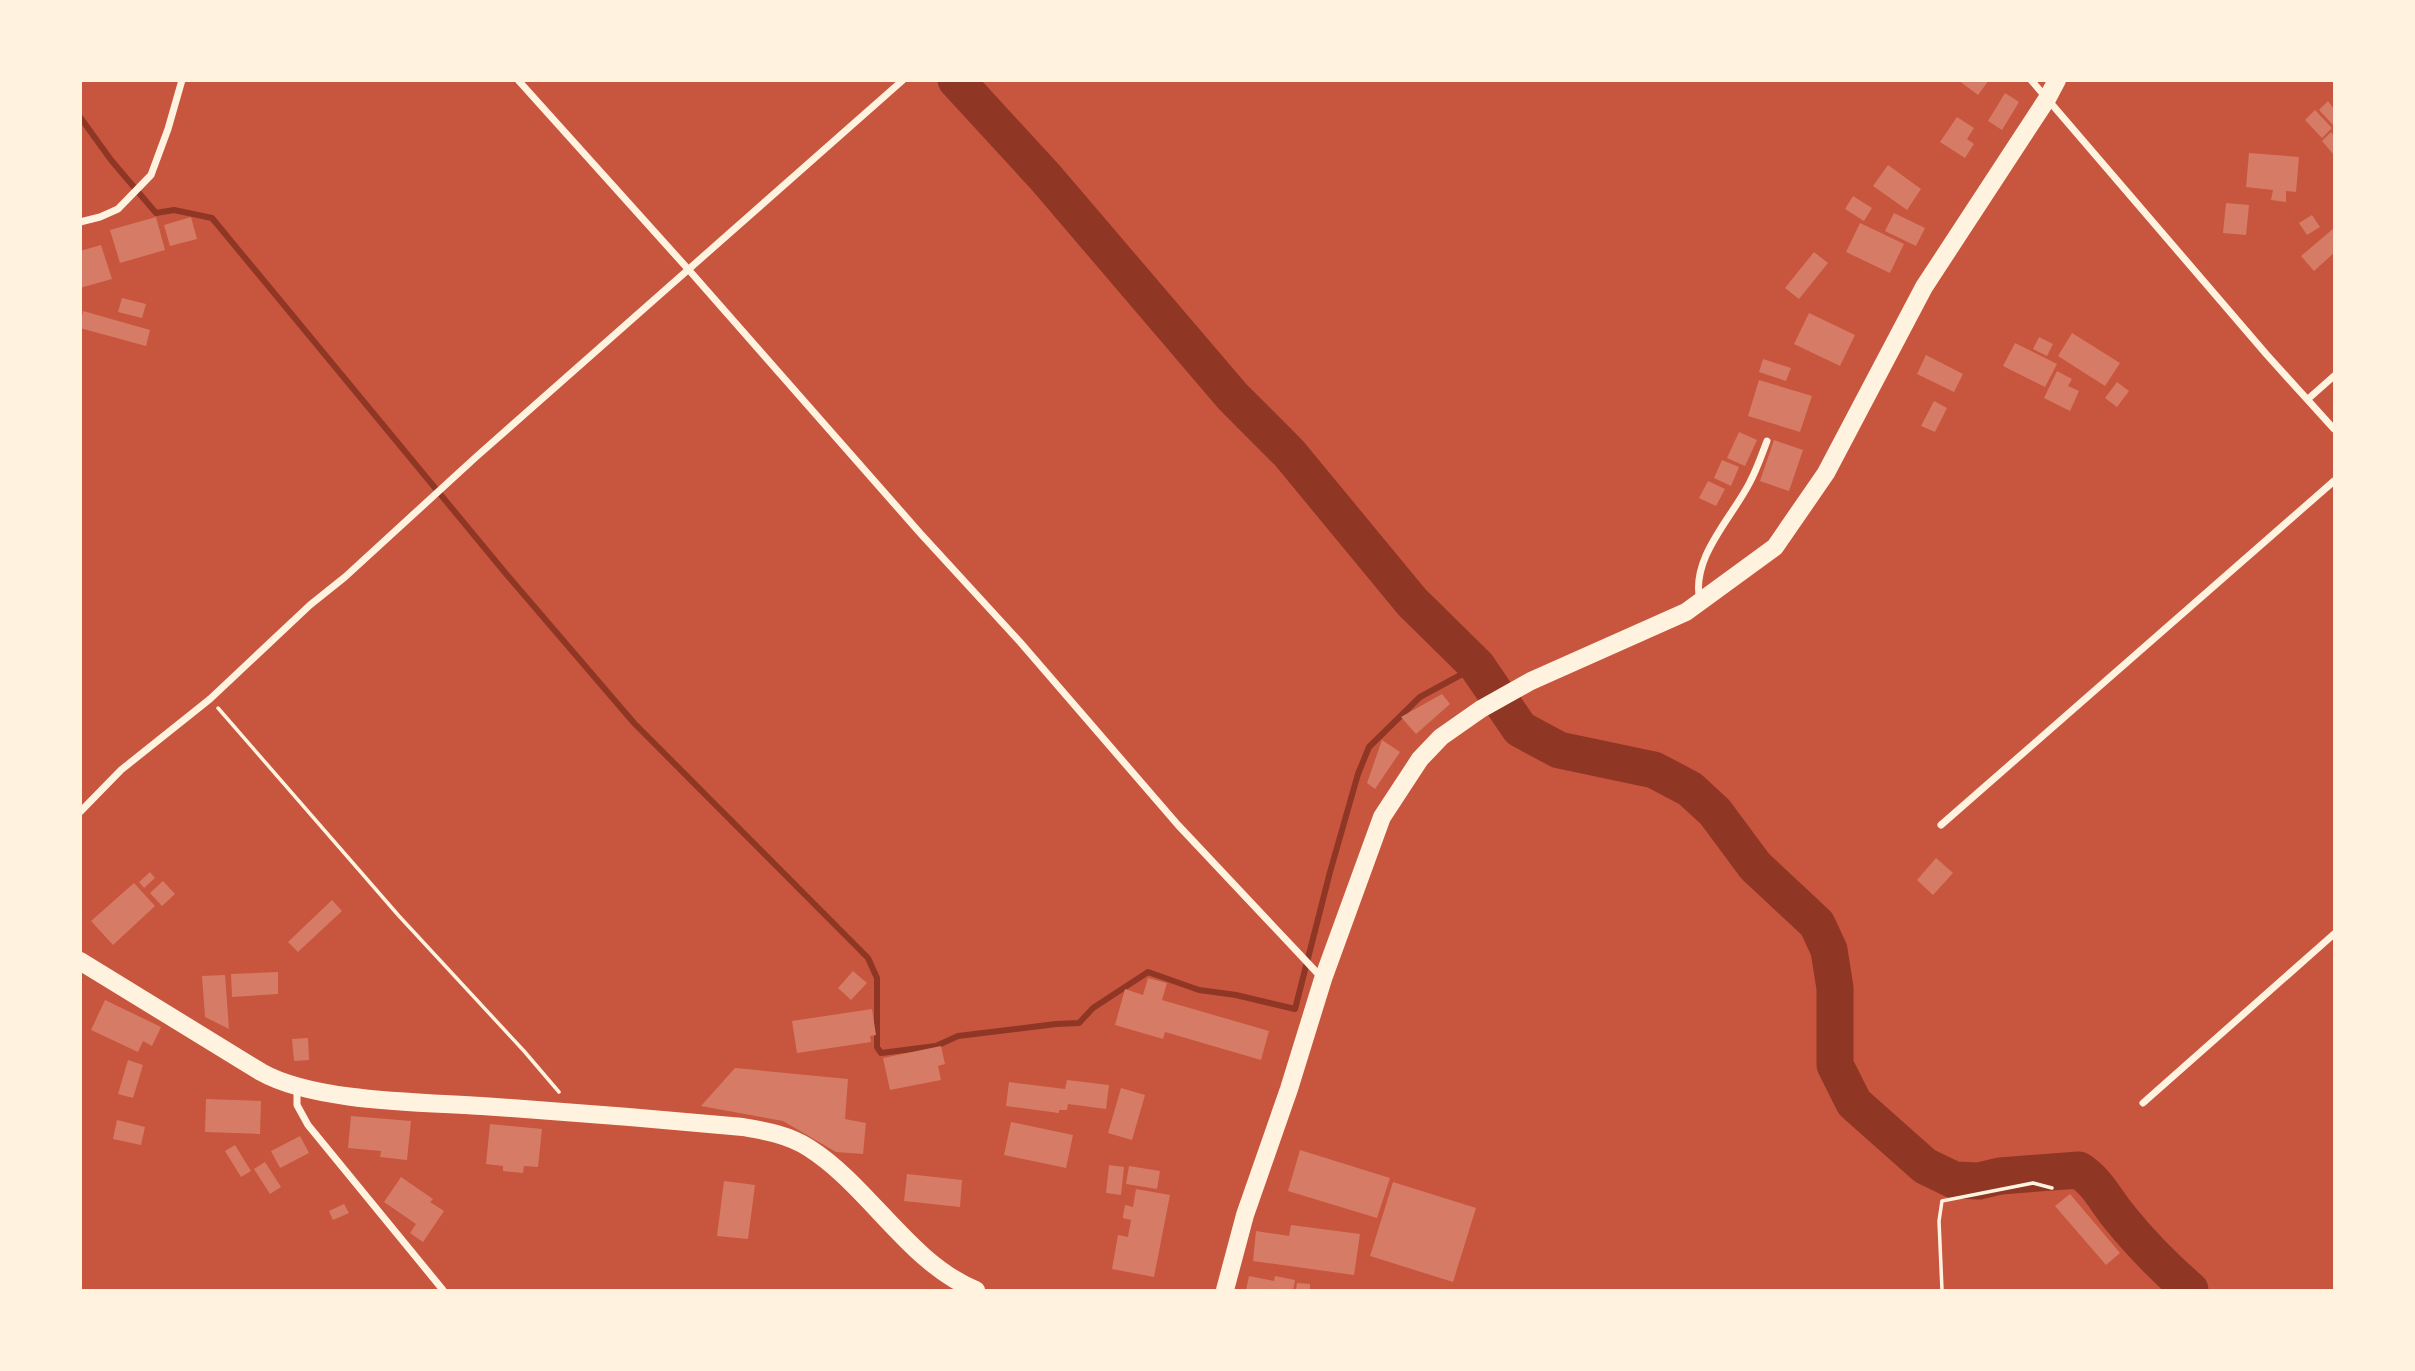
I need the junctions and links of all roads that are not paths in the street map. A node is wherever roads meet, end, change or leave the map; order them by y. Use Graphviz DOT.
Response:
graph roads {
  1 [pos="182,80"];
  2 [pos="518,80"];
  3 [pos="902,80"];
  4 [pos="2031,80"];
  5 [pos="2057,80"];
  6 [pos="2047,99"];
  7 [pos="80,222"];
  8 [pos="688,269"];
  9 [pos="2334,376"];
  10 [pos="2308,399"];
  11 [pos="2334,429"];
  12 [pos="1767,441"];
  13 [pos="2334,481"];
  14 [pos="1700,602"];
  15 [pos="80,812"];
  16 [pos="1941,825"];
  17 [pos="2334,934"];
  18 [pos="80,961"];
  19 [pos="1323,979"];
  20 [pos="297,1086"];
  21 [pos="2143,1103"];
  22 [pos="443,1290"];
  23 [pos="975,1290"];
  24 [pos="1225,1290"];
  1 -- 7 [label="street"];
  2 -- 8 [label="street"];
  3 -- 8 [label="street"];
  4 -- 6 [label="street"];
  5 -- 6 [label="main road"];
  6 -- 10 [label="street"];
  6 -- 14 [label="main road"];
  8 -- 15 [label="street"];
  8 -- 19 [label="street"];
  9 -- 10 [label="street"];
  10 -- 11 [label="street"];
  12 -- 14 [label="street"];
  13 -- 16 [label="street"];
  14 -- 19 [label="main road"];
  17 -- 21 [label="street"];
  18 -- 20 [label="main road"];
  19 -- 24 [label="main road"];
  20 -- 22 [label="street"];
  20 -- 23 [label="main road"];
}
